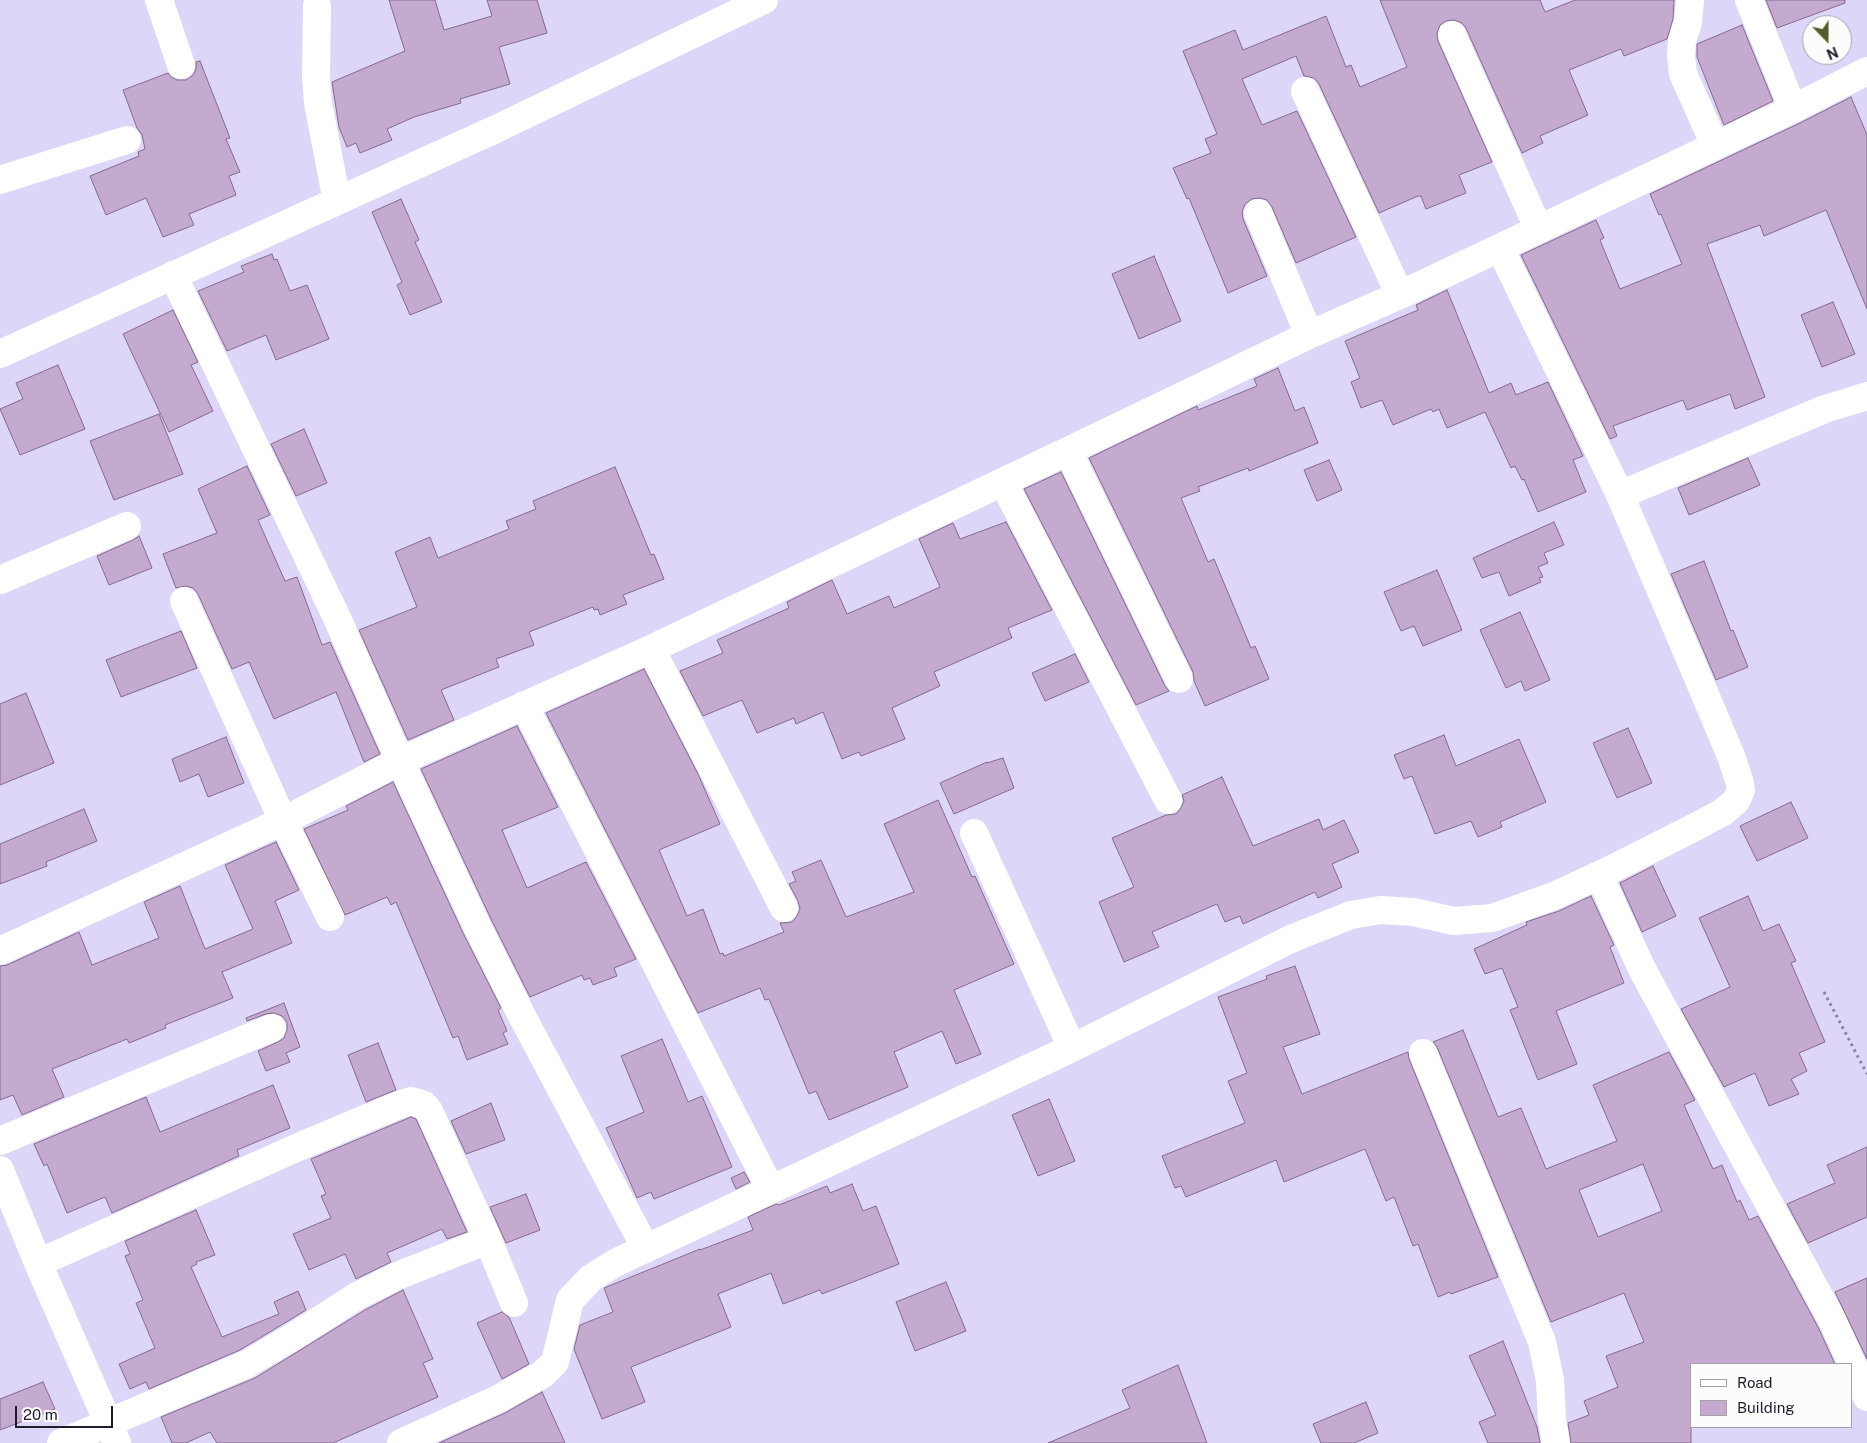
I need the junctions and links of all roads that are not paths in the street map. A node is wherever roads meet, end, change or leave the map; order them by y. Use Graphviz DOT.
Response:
graph roads {
  1 [pos="159,0"];
  2 [pos="764,0"];
  3 [pos="1690,0"];
  4 [pos="1749,0"];
  5 [pos="316,6"];
  6 [pos="1452,35"];
  7 [pos="181,65"];
  8 [pos="1867,71"];
  9 [pos="1306,91"];
  10 [pos="1793,109"];
  11 [pos="127,140"];
  12 [pos="1715,145"];
  13 [pos="0,180"];
  14 [pos="337,201"];
  15 [pos="1258,213"];
  16 [pos="1538,228"];
  17 [pos="1500,248"];
  18 [pos="173,275"];
  19 [pos="1400,295"];
  20 [pos="1309,335"];
  21 [pos="0,354"];
  22 [pos="1867,396"];
  23 [pos="1068,452"];
  24 [pos="1003,482"];
  25 [pos="1620,495"];
  26 [pos="127,526"];
  27 [pos="0,580"];
  28 [pos="184,601"];
  29 [pos="651,649"];
  30 [pos="1179,679"];
  31 [pos="524,705"];
  32 [pos="400,761"];
  33 [pos="1168,800"];
  34 [pos="283,821"];
  35 [pos="974,833"];
  36 [pos="1599,875"];
  37 [pos="784,908"];
  38 [pos="330,917"];
  39 [pos="0,951"];
  40 [pos="272,1028"];
  41 [pos="1072,1048"];
  42 [pos="1423,1053"];
  43 [pos="0,1141"];
  44 [pos="0,1170"];
  45 [pos="771,1190"];
  46 [pos="488,1240"];
  47 [pos="646,1248"];
  48 [pos="38,1263"];
  49 [pos="514,1303"];
  50 [pos="1852,1363"];
  51 [pos="1852,1364"];
  52 [pos="1867,1397"];
  53 [pos="112,1432"];
  54 [pos="61,1443"];
  55 [pos="401,1443"];
  56 [pos="1556,1443"];
  1 -- 7 [label="street"];
  2 -- 14 [label="street"];
  3 -- 12 [label="street"];
  4 -- 10 [label="street"];
  5 -- 14 [label="street"];
  6 -- 16 [label="street"];
  8 -- 10 [label="street"];
  9 -- 19 [label="street"];
  10 -- 12 [label="street"];
  11 -- 13 [label="street"];
  12 -- 16 [label="street"];
  14 -- 18 [label="street"];
  15 -- 20 [label="street"];
  16 -- 17 [label="street"];
  17 -- 19 [label="street"];
  17 -- 25 [label="street"];
  18 -- 21 [label="street"];
  18 -- 32 [label="street"];
  19 -- 20 [label="street"];
  20 -- 23 [label="street"];
  22 -- 25 [label="street"];
  23 -- 24 [label="street"];
  23 -- 30 [label="street"];
  24 -- 29 [label="street"];
  24 -- 33 [label="street"];
  25 -- 36 [label="street"];
  26 -- 27 [label="street"];
  28 -- 34 [label="street"];
  29 -- 31 [label="street"];
  29 -- 37 [label="street"];
  31 -- 32 [label="street"];
  31 -- 45 [label="street"];
  32 -- 34 [label="street"];
  32 -- 47 [label="street"];
  34 -- 38 [label="street"];
  34 -- 39 [label="street"];
  35 -- 41 [label="street"];
  36 -- 41 [label="street"];
  36 -- 50 [label="street"];
  40 -- 43 [label="street"];
  41 -- 45 [label="street"];
  42 -- 56 [label="street"];
  44 -- 48 [label="street"];
  45 -- 47 [label="street"];
  46 -- 48 [label="street"];
  46 -- 49 [label="street"];
  46 -- 53 [label="street"];
  47 -- 55 [label="street"];
  48 -- 53 [label="street"];
  51 -- 52 [label="street"];
  53 -- 54 [label="street"];
}
